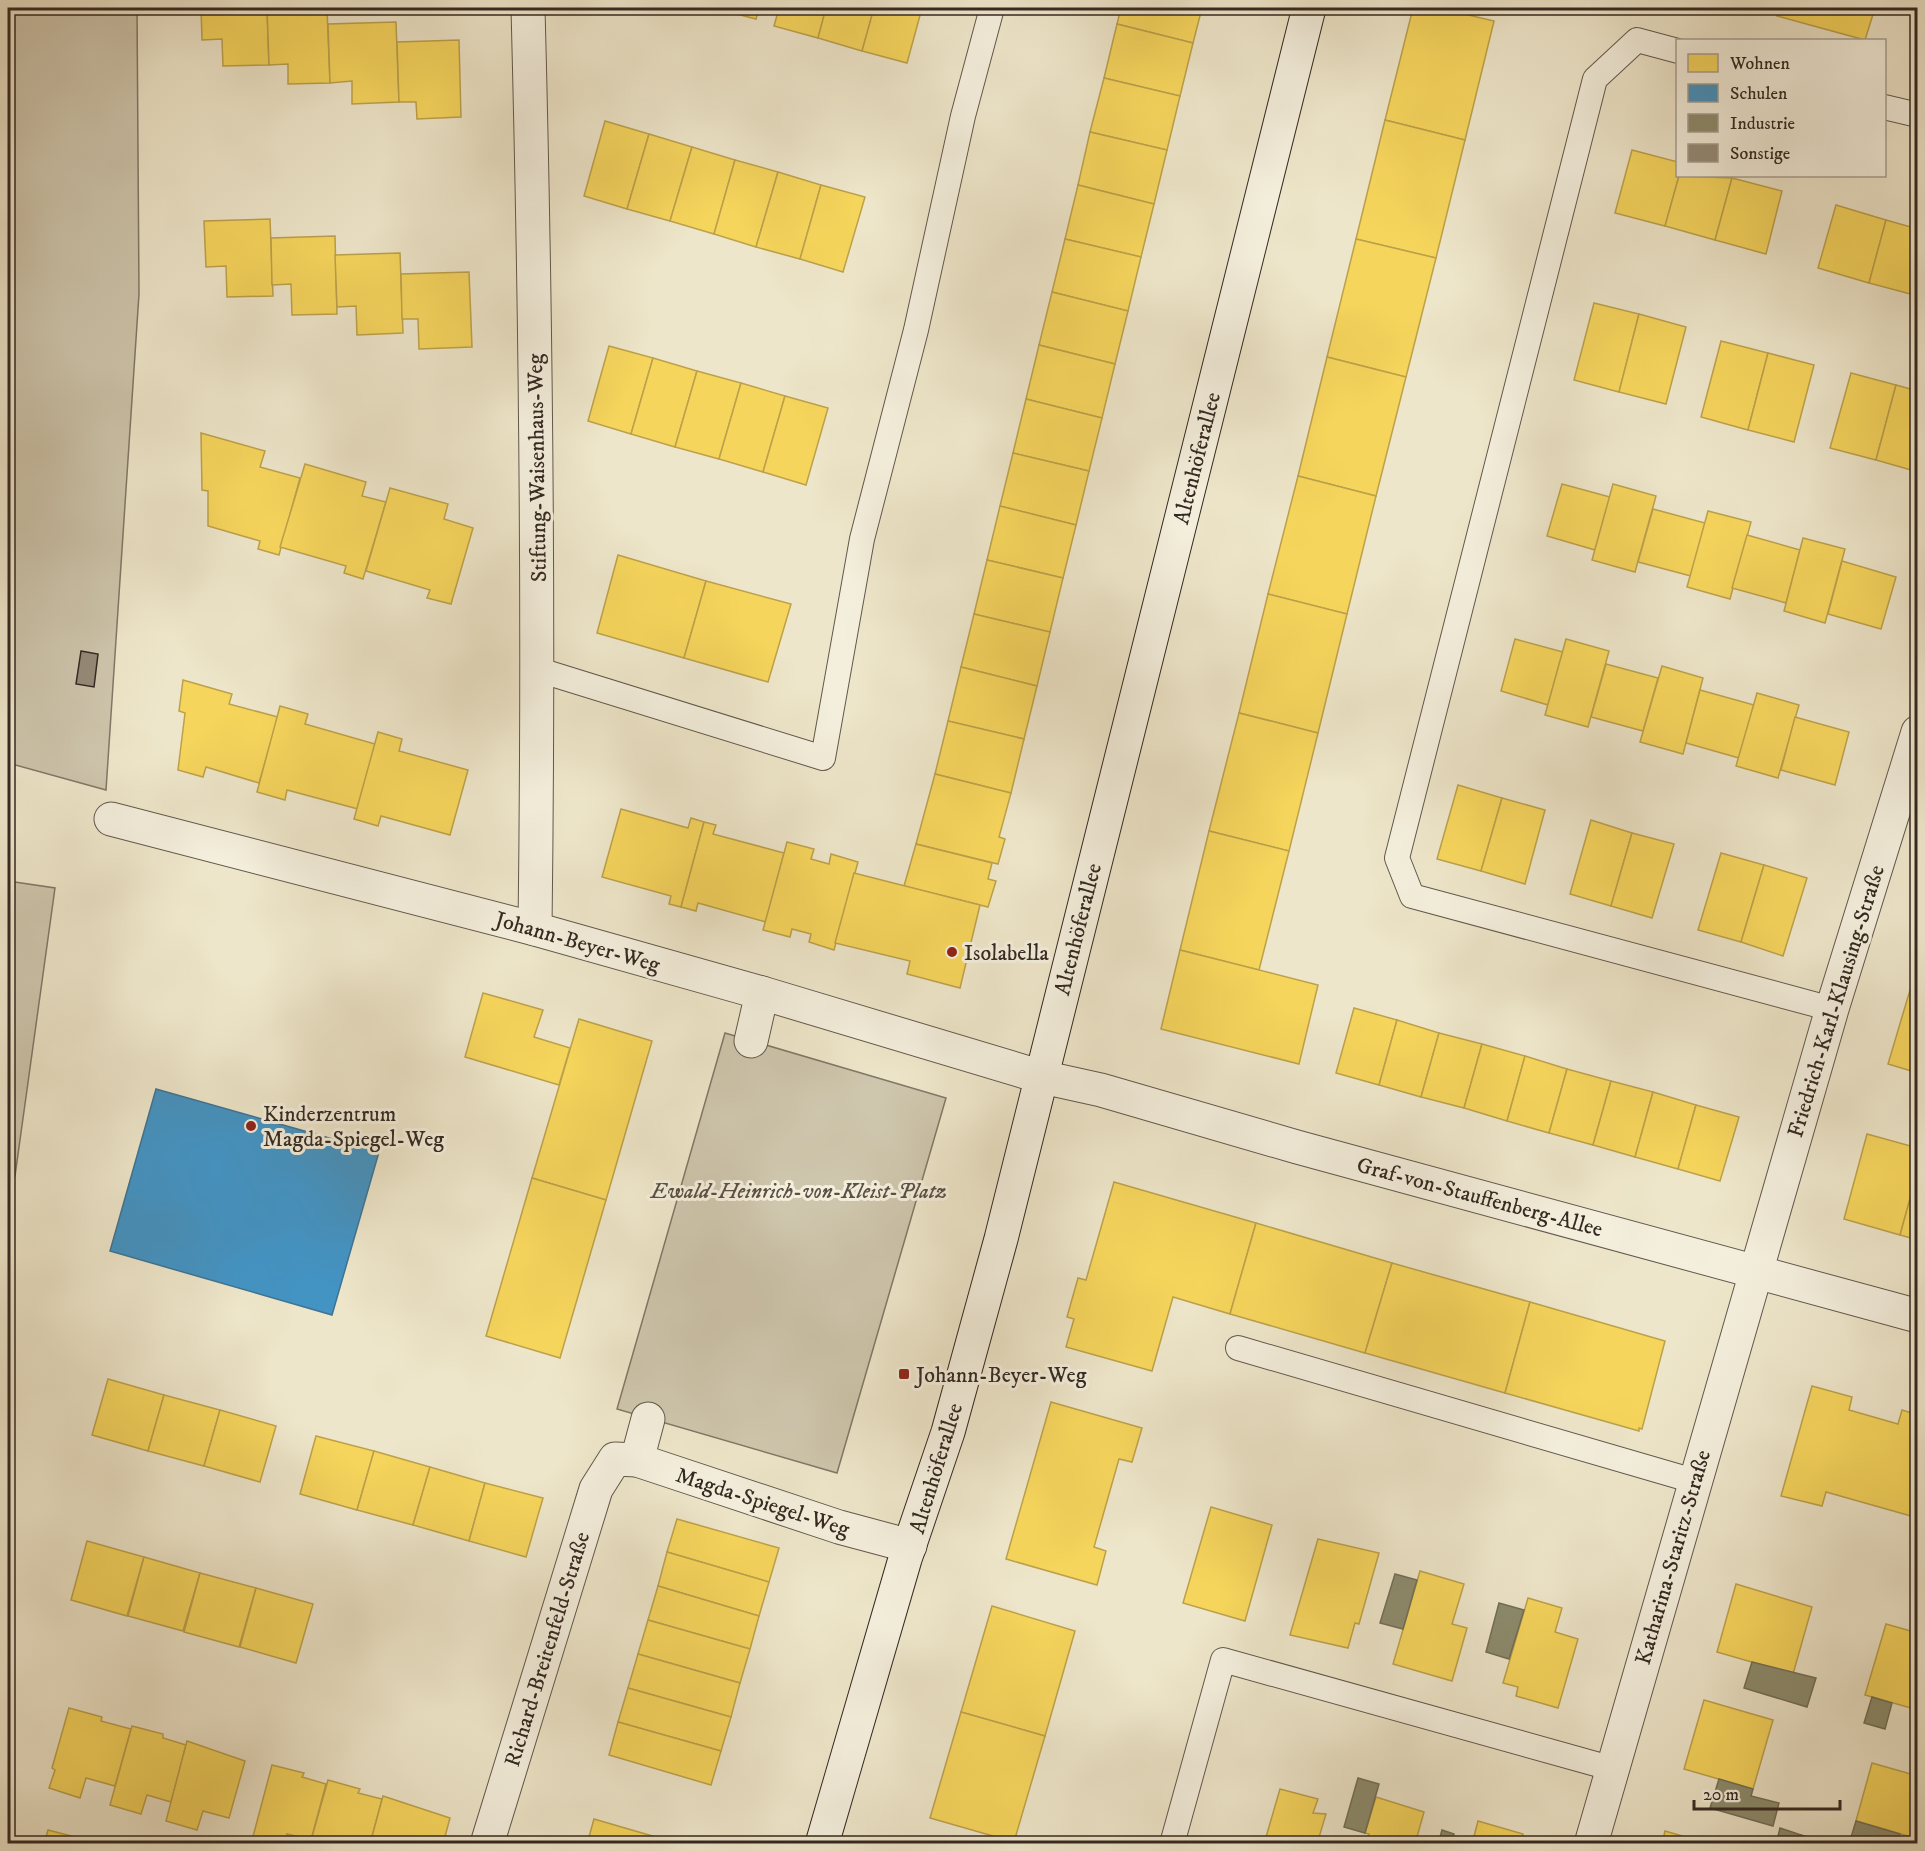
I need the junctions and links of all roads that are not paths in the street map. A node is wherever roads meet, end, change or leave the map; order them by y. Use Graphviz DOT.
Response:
graph roads {
  1 [pos="528,8"];
  2 [pos="992,8"];
  3 [pos="1310,8"];
  4 [pos="1676,51"];
  5 [pos="1886,107"];
  6 [pos="1917,115"];
  7 [pos="539,670"];
  8 [pos="1917,732"];
  9 [pos="111,819"];
  10 [pos="536,929"];
  11 [pos="762,993"];
  12 [pos="1832,1009"];
  13 [pos="751,1041"];
  14 [pos="1042,1077"];
  15 [pos="1755,1271"];
  16 [pos="1917,1316"];
  17 [pos="1238,1348"];
  18 [pos="648,1419"];
  19 [pos="626,1460"];
  20 [pos="1694,1481"];
  21 [pos="910,1546"];
  22 [pos="1610,1768"];
  23 [pos="487,1844"];
  24 [pos="822,1844"];
  25 [pos="1172,1844"];
  26 [pos="1591,1844"];
  1 -- 7 [label="street, Stiftung-Waisenhaus-Weg"];
  2 -- 7 [label="lane"];
  3 -- 14 [label="street, Altenhöferallee"];
  4 -- 12 [label="lane"];
  5 -- 6 [label="lane"];
  7 -- 10 [label="street, Stiftung-Waisenhaus-Weg"];
  8 -- 12 [label="street, Friedrich-Karl-Klausing-Straße"];
  9 -- 10 [label="street, Johann-Beyer-Weg"];
  10 -- 11 [label="street, Johann-Beyer-Weg"];
  11 -- 13 [label="street"];
  11 -- 14 [label="street, Johann-Beyer-Weg"];
  12 -- 15 [label="street, Friedrich-Karl-Klausing-Straße"];
  14 -- 15 [label="street, Graf-von-Stauffenberg-Allee"];
  14 -- 21 [label="street, Altenhöferallee"];
  15 -- 16 [label="street, Graf-von-Stauffenberg-Allee"];
  15 -- 20 [label="street, Katharina-Staritz-Straße"];
  17 -- 20 [label="lane"];
  18 -- 19 [label="street"];
  19 -- 21 [label="street, Magda-Spiegel-Weg"];
  19 -- 23 [label="street, Richard-Breitenfeld-Straße"];
  20 -- 22 [label="street, Katharina-Staritz-Straße"];
  21 -- 24 [label="street, Altenhöferallee"];
  22 -- 25 [label="lane"];
  22 -- 26 [label="street, Katharina-Staritz-Straße"];
}
